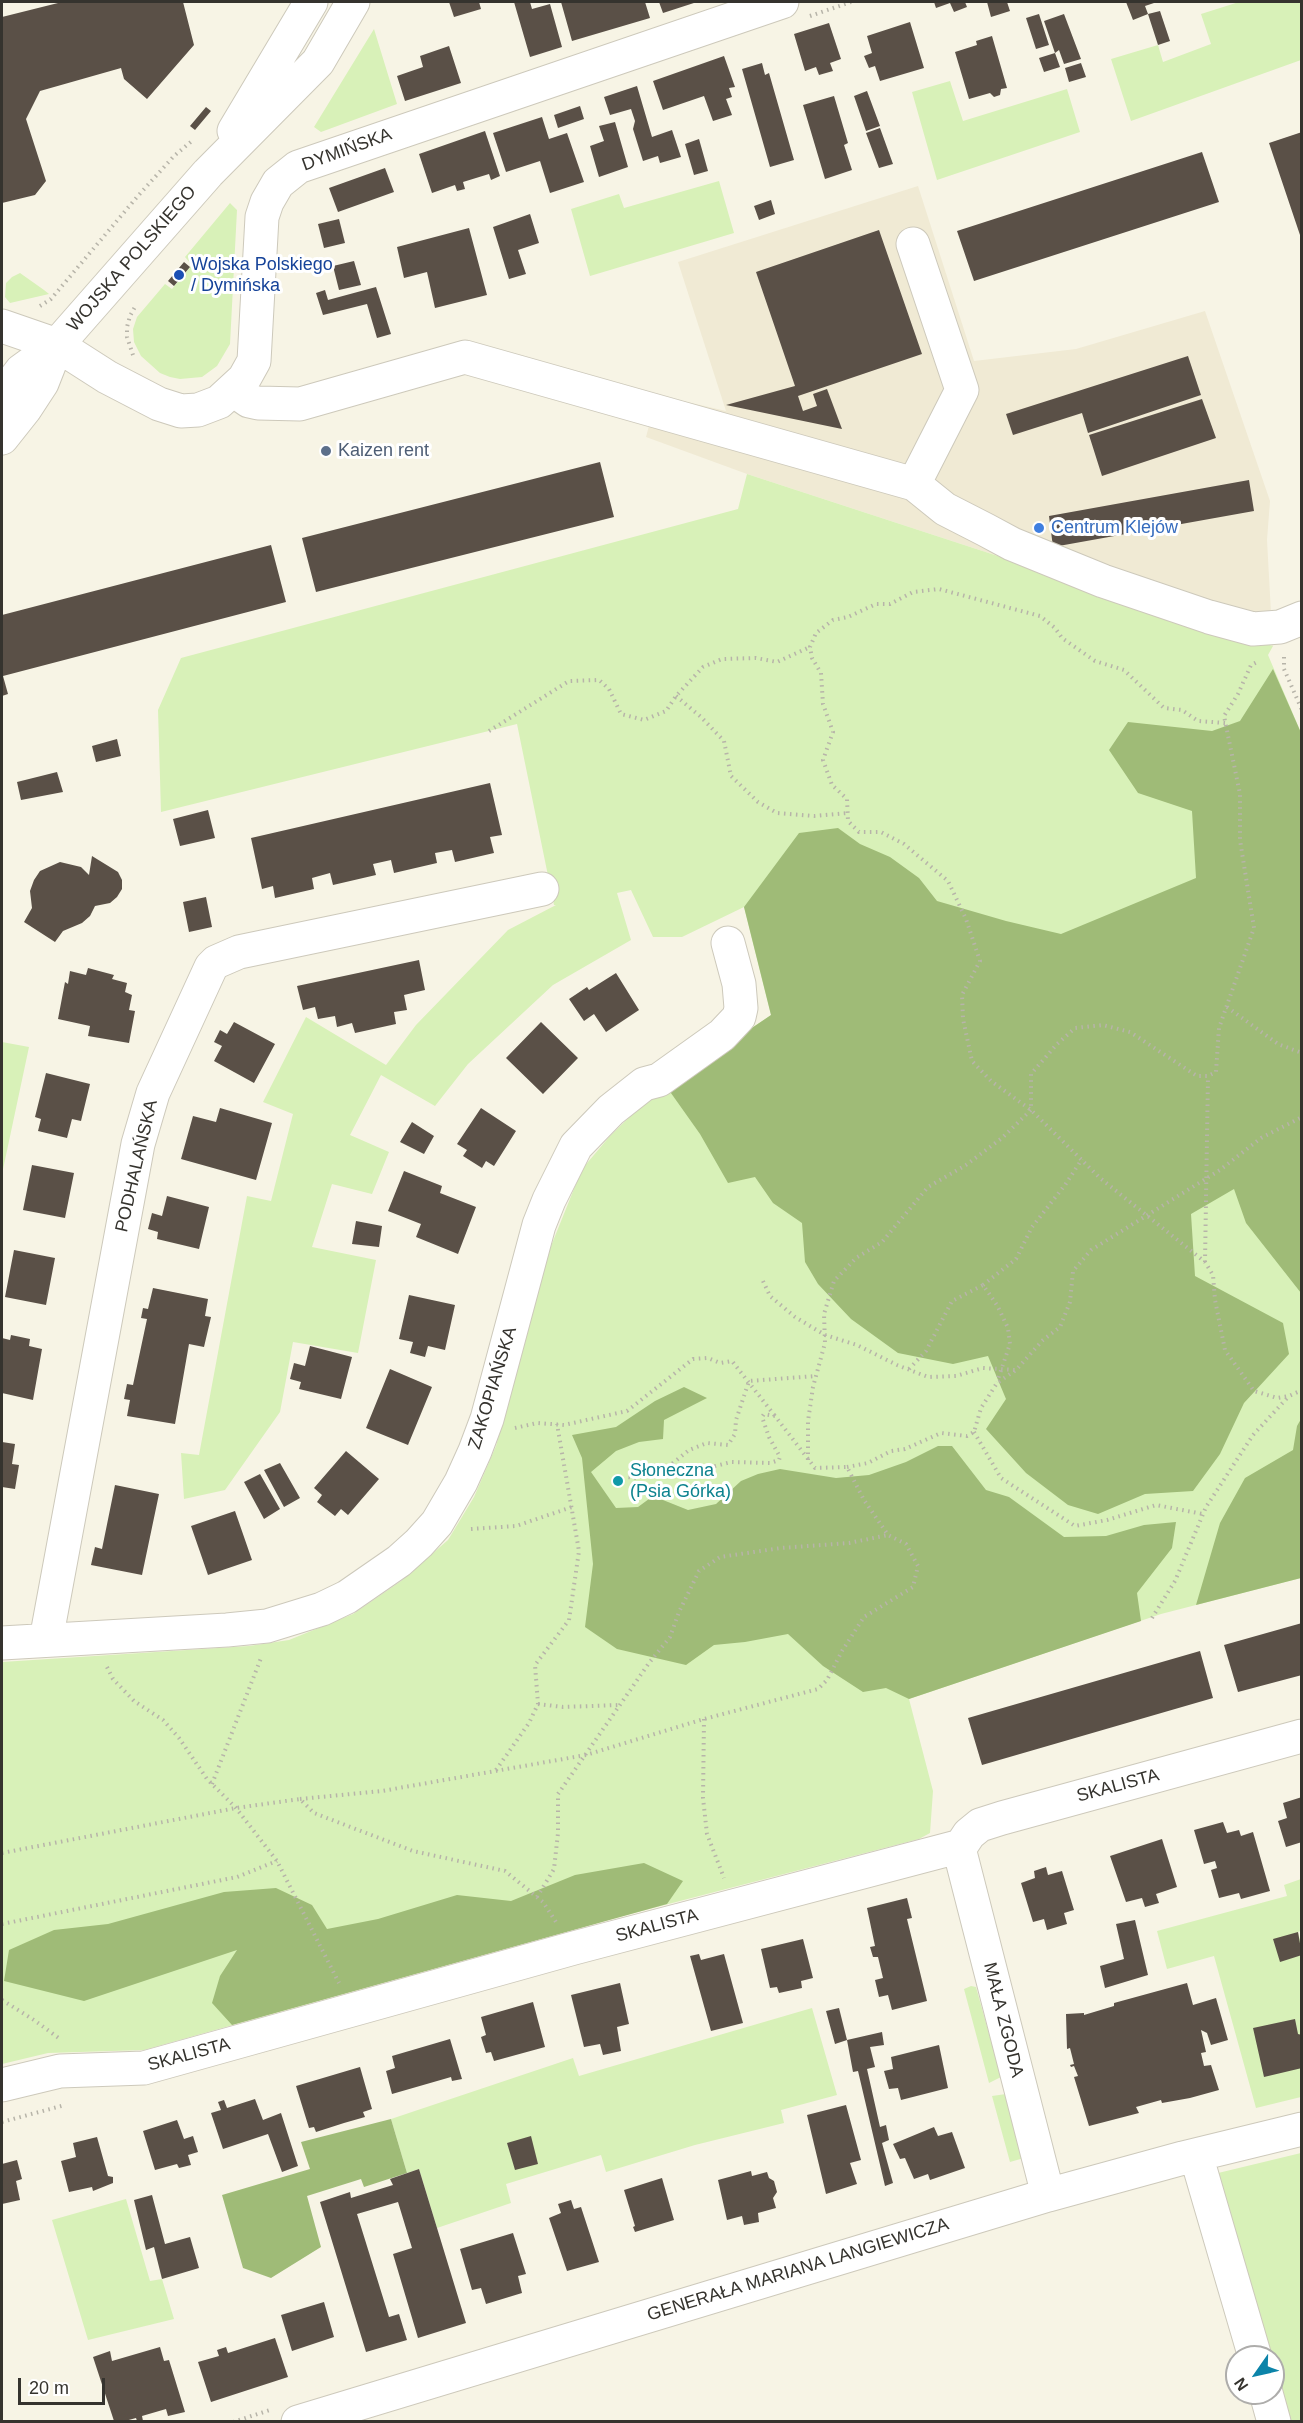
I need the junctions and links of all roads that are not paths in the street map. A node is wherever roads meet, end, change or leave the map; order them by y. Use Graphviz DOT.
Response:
graph roads {
  1 [pos="311,2"];
  2 [pos="353,2"];
  3 [pos="794,9"];
  4 [pos="208,173"];
  5 [pos="913,244"];
  6 [pos="2,326"];
  7 [pos="57,345"];
  8 [pos="233,390"];
  9 [pos="2,396"];
  10 [pos="2,438"];
  11 [pos="914,484"];
  12 [pos="1302,618"];
  13 [pos="542,889"];
  14 [pos="728,943"];
  15 [pos="46,1640"];
  16 [pos="2,1643"];
  17 [pos="1302,1736"];
  18 [pos="961,1846"];
  19 [pos="2,2085"];
  20 [pos="1302,2129"];
  21 [pos="1196,2155"];
  22 [pos="1048,2194"];
  23 [pos="1252,2345"];
  24 [pos="1269,2405"];
  25 [pos="288,2415"];
  26 [pos="1274,2421"];
  1 -- 4 [label="street, WOJSKA POLSKIEGO"];
  2 -- 4 [label="street, WOJSKA POLSKIEGO"];
  3 -- 8 [label="street, DYMIŃSKA"];
  4 -- 7 [label="street, WOJSKA POLSKIEGO"];
  5 -- 11 [label="street"];
  6 -- 7 [label="street, DYMIŃSKA"];
  7 -- 8 [label="street, DYMIŃSKA"];
  7 -- 9 [label="street, WOJSKA POLSKIEGO"];
  7 -- 10 [label="street, WOJSKA POLSKIEGO"];
  8 -- 11 [label="street"];
  11 -- 12 [label="street"];
  13 -- 15 [label="street, PODHALAŃSKA"];
  14 -- 15 [label="street, ZAKOPIAŃSKA"];
  15 -- 16 [label="street, ZAKOPIAŃSKA"];
  17 -- 18 [label="street, SKALISTA"];
  18 -- 19 [label="street, SKALISTA"];
  18 -- 22 [label="street, MAŁA ZGODA"];
  20 -- 21 [label="street, GENERAŁA MARIANA LANGIEWICZA"];
  21 -- 22 [label="street, GENERAŁA MARIANA LANGIEWICZA"];
  21 -- 23 [label="street"];
  22 -- 25 [label="street, GENERAŁA MARIANA LANGIEWICZA"];
  24 -- 26 [label="street"];
}
